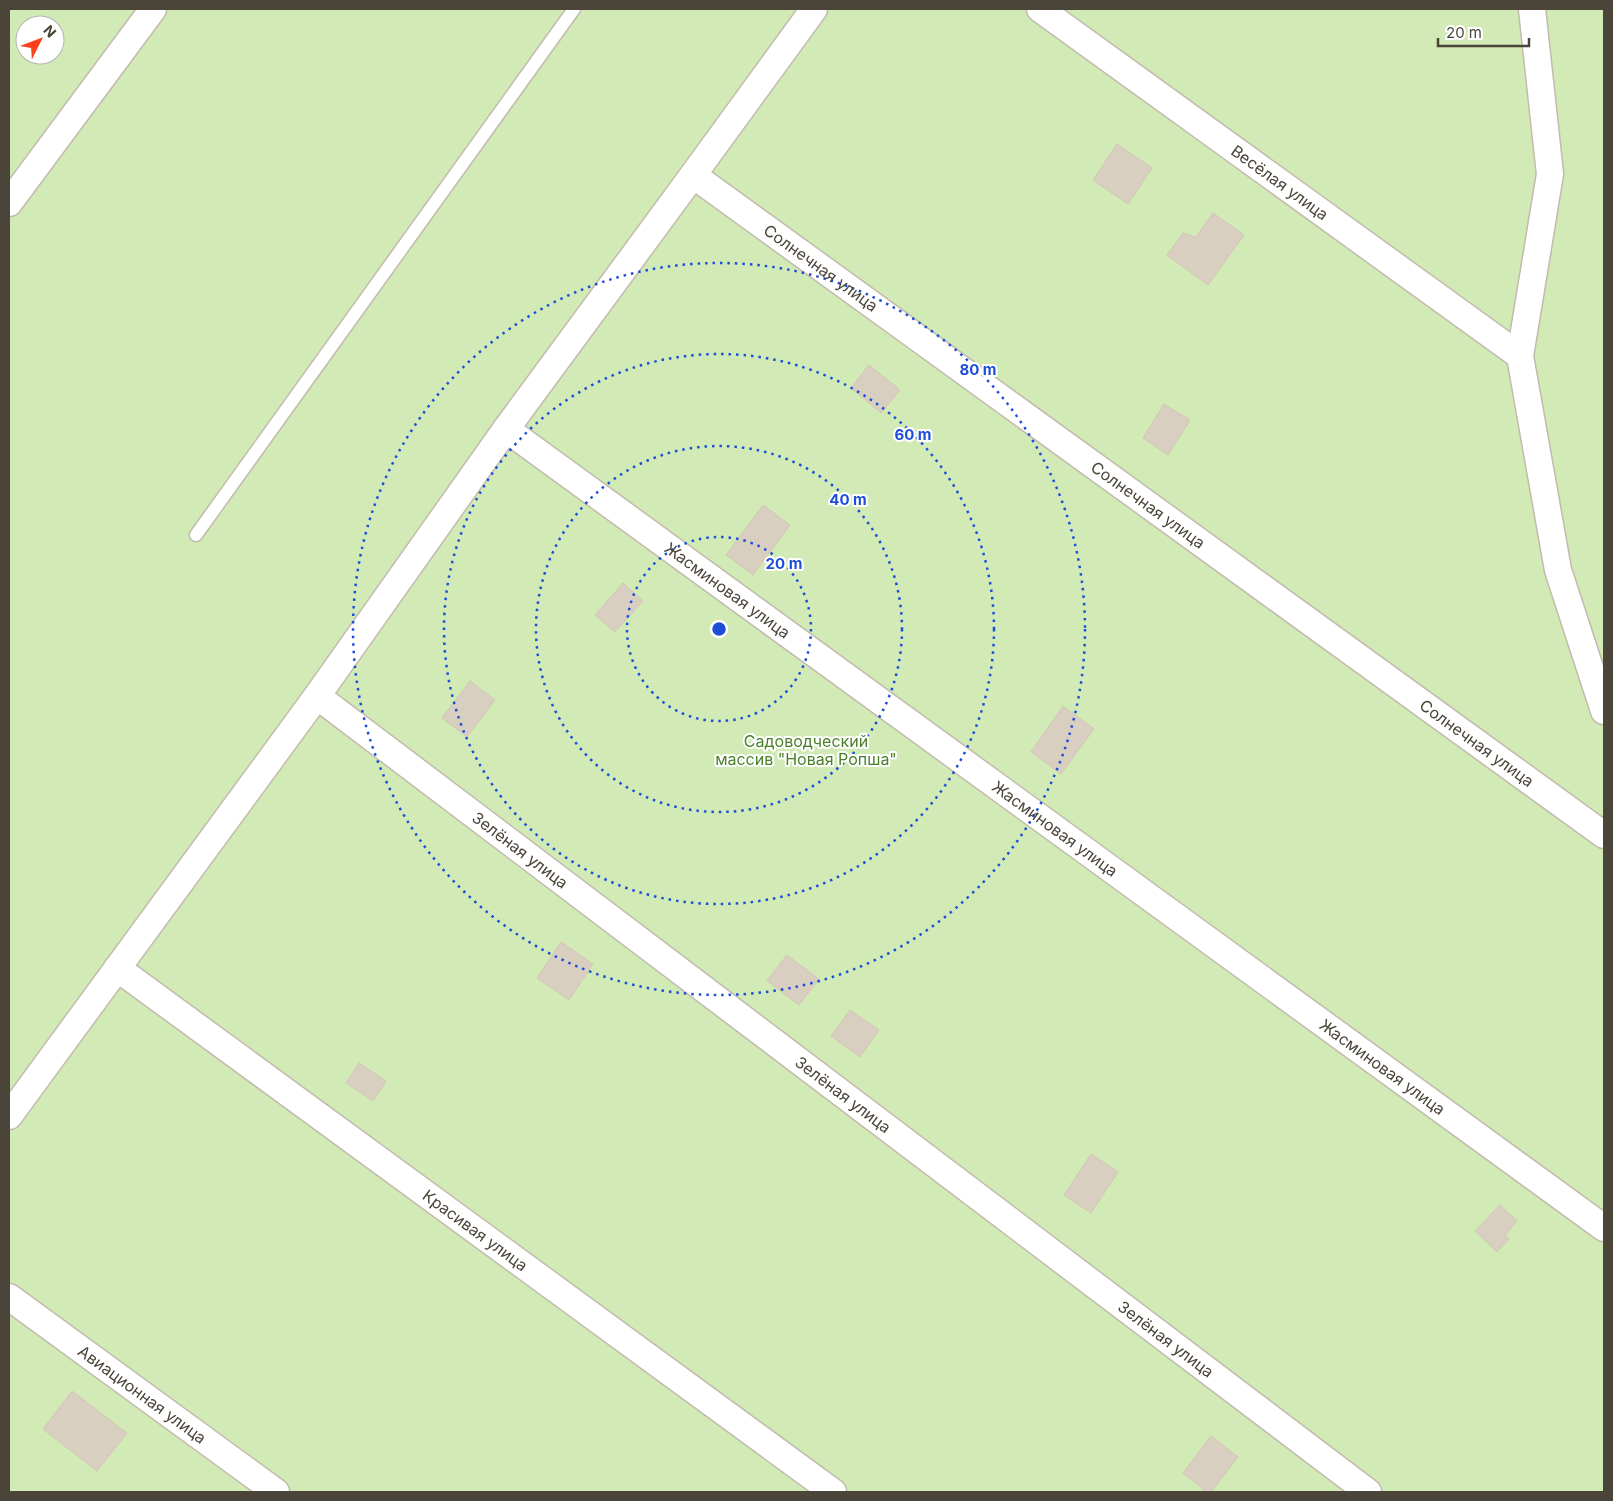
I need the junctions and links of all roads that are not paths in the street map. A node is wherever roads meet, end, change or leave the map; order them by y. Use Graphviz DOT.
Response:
graph roads {
  1 [pos="153,9"];
  2 [pos="574,9"];
  3 [pos="814,9"];
  4 [pos="1040,9"];
  5 [pos="1532,9"];
  6 [pos="694,175"];
  7 [pos="9,203"];
  8 [pos="1520,356"];
  9 [pos="506,429"];
  10 [pos="196,535"];
  11 [pos="317,696"];
  12 [pos="1604,711"];
  13 [pos="1604,835"];
  14 [pos="117,968"];
  15 [pos="9,1116"];
  16 [pos="1604,1228"];
  17 [pos="9,1297"];
  18 [pos="276,1492"];
  19 [pos="832,1492"];
  20 [pos="1368,1492"];
  1 -- 7 [label="street"];
  2 -- 10 [label="lane"];
  3 -- 6 [label="street"];
  4 -- 8 [label="street, Весёлая улица"];
  5 -- 8 [label="street"];
  6 -- 9 [label="street"];
  6 -- 13 [label="street, Солнечная улица"];
  8 -- 12 [label="street"];
  9 -- 11 [label="street"];
  9 -- 16 [label="street, Жасминовая улица"];
  11 -- 14 [label="street"];
  11 -- 20 [label="street, Зелёная улица"];
  14 -- 15 [label="street"];
  14 -- 19 [label="street, Красивая улица"];
  17 -- 18 [label="street, Авиационная улица"];
}
